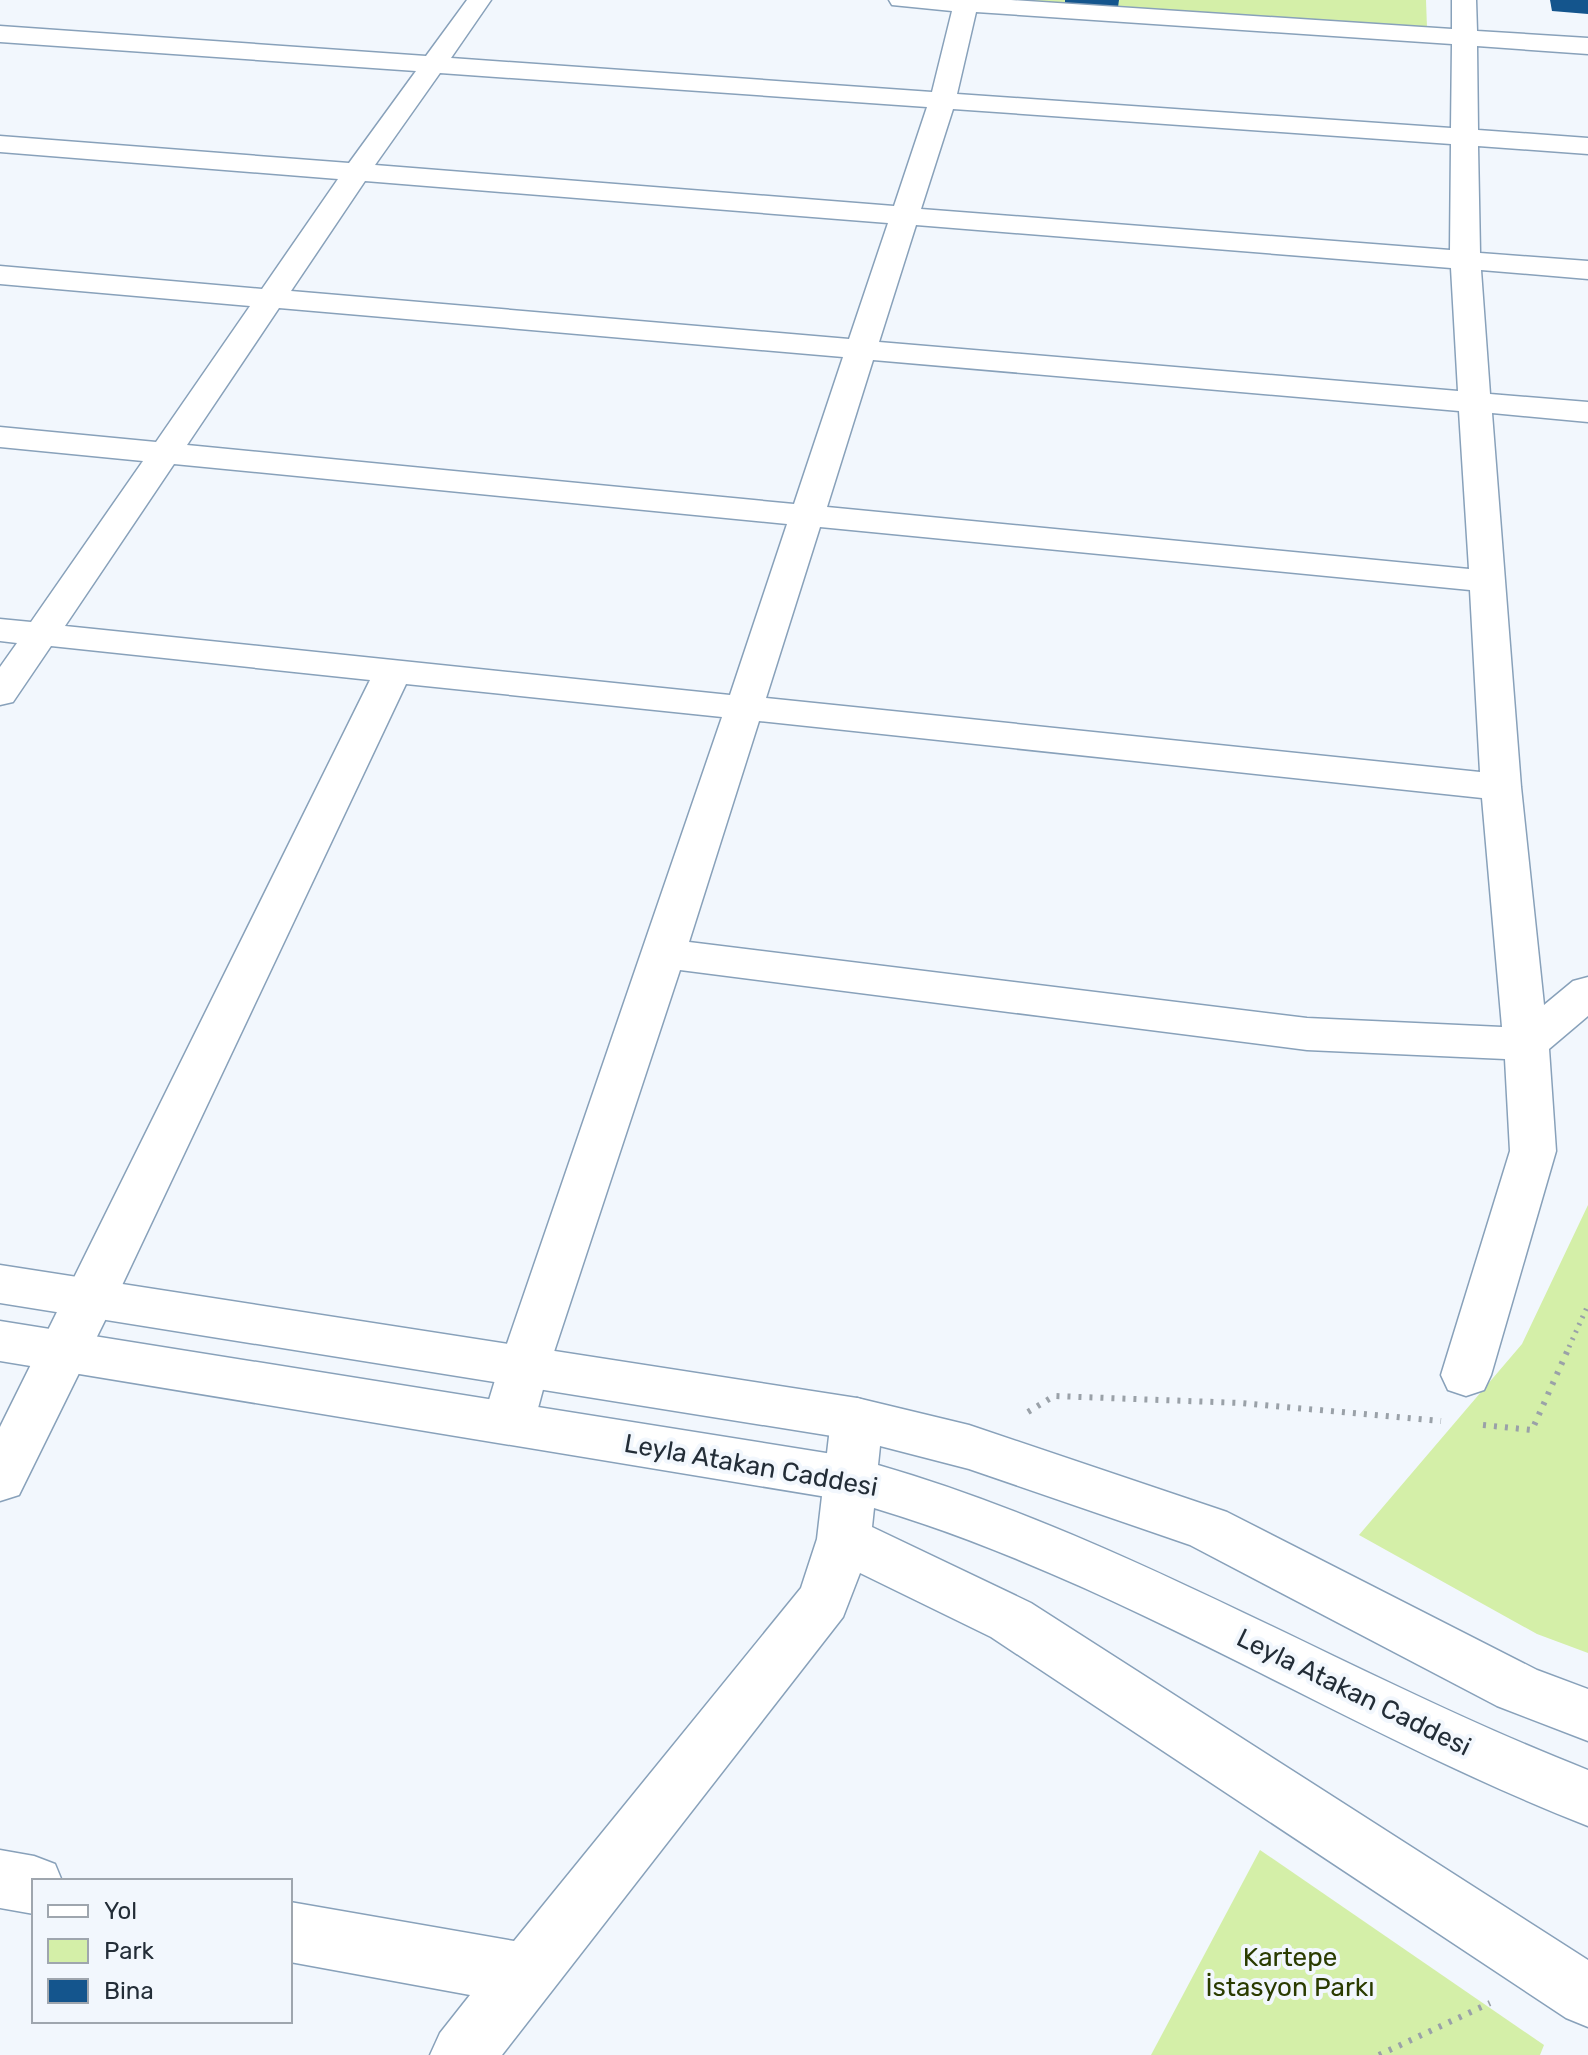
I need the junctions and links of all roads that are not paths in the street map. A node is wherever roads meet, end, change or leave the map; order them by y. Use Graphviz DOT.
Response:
graph roads {
  1 [pos="479,0"];
  2 [pos="901,0"];
  3 [pos="1464,0"];
  4 [pos="966,4"];
  5 [pos="0,34"];
  6 [pos="1465,39"];
  7 [pos="1588,46"];
  8 [pos="435,65"];
  9 [pos="943,99"];
  10 [pos="1463,136"];
  11 [pos="0,144"];
  12 [pos="1588,146"];
  13 [pos="357,172"];
  14 [pos="905,214"];
  15 [pos="1465,258"];
  16 [pos="1588,270"];
  17 [pos="0,275"];
  18 [pos="272,298"];
  19 [pos="861,350"];
  20 [pos="1475,400"];
  21 [pos="1588,412"];
  22 [pos="0,437"];
  23 [pos="166,453"];
  24 [pos="807,513"];
  25 [pos="1486,581"];
  26 [pos="0,630"];
  27 [pos="40,634"];
  28 [pos="393,671"];
  29 [pos="0,694"];
  30 [pos="744,708"];
  31 [pos="1501,787"];
  32 [pos="664,953"];
  33 [pos="1588,992"];
  34 [pos="1526,1044"];
  35 [pos="0,1284"];
  36 [pos="91,1298"];
  37 [pos="0,1341"];
  38 [pos="64,1351"];
  39 [pos="524,1367"];
  40 [pos="1466,1375"];
  41 [pos="857,1419"];
  42 [pos="508,1423"];
  43 [pos="0,1479"];
  44 [pos="851,1479"];
  45 [pos="844,1539"];
  46 [pos="1588,1715"];
  47 [pos="1588,1798"];
  48 [pos="0,1879"];
  49 [pos="32,1885"];
  50 [pos="292,1932"];
  51 [pos="524,1974"];
  52 [pos="1571,1984"];
  53 [pos="462,2055"];
  1 -- 8 [label="street"];
  2 -- 4 [label="street"];
  3 -- 6 [label="street"];
  4 -- 6 [label="street"];
  4 -- 9 [label="street"];
  5 -- 8 [label="street"];
  6 -- 7 [label="street"];
  6 -- 10 [label="street"];
  8 -- 9 [label="street"];
  8 -- 13 [label="street"];
  9 -- 10 [label="street"];
  9 -- 14 [label="street"];
  10 -- 12 [label="street"];
  10 -- 15 [label="street"];
  11 -- 13 [label="street"];
  13 -- 14 [label="street"];
  13 -- 18 [label="street"];
  14 -- 15 [label="street"];
  14 -- 19 [label="street"];
  15 -- 16 [label="street"];
  15 -- 20 [label="street"];
  17 -- 18 [label="street"];
  18 -- 19 [label="street"];
  18 -- 23 [label="street"];
  19 -- 20 [label="street"];
  19 -- 24 [label="street"];
  20 -- 21 [label="street"];
  20 -- 25 [label="street"];
  22 -- 23 [label="street"];
  23 -- 24 [label="street"];
  23 -- 27 [label="street"];
  24 -- 25 [label="street"];
  24 -- 30 [label="street"];
  25 -- 31 [label="street"];
  26 -- 27 [label="street"];
  27 -- 28 [label="street"];
  27 -- 29 [label="street"];
  28 -- 30 [label="street"];
  28 -- 36 [label="street"];
  30 -- 31 [label="street"];
  30 -- 32 [label="street"];
  31 -- 34 [label="street"];
  32 -- 34 [label="street"];
  32 -- 39 [label="street"];
  33 -- 34 [label="street"];
  34 -- 40 [label="street"];
  35 -- 36 [label="street"];
  36 -- 38 [label="street"];
  36 -- 39 [label="street"];
  37 -- 38 [label="street, Leyla Atakan Caddesi"];
  38 -- 42 [label="street, Leyla Atakan Caddesi"];
  38 -- 43 [label="street"];
  39 -- 41 [label="street"];
  39 -- 42 [label="street"];
  41 -- 44 [label="street"];
  41 -- 46 [label="street"];
  42 -- 44 [label="street, Leyla Atakan Caddesi"];
  44 -- 45 [label="street"];
  44 -- 47 [label="street, Leyla Atakan Caddesi"];
  45 -- 51 [label="street"];
  45 -- 52 [label="street"];
  48 -- 49 [label="street"];
  50 -- 51 [label="street"];
  51 -- 53 [label="street"];
}
